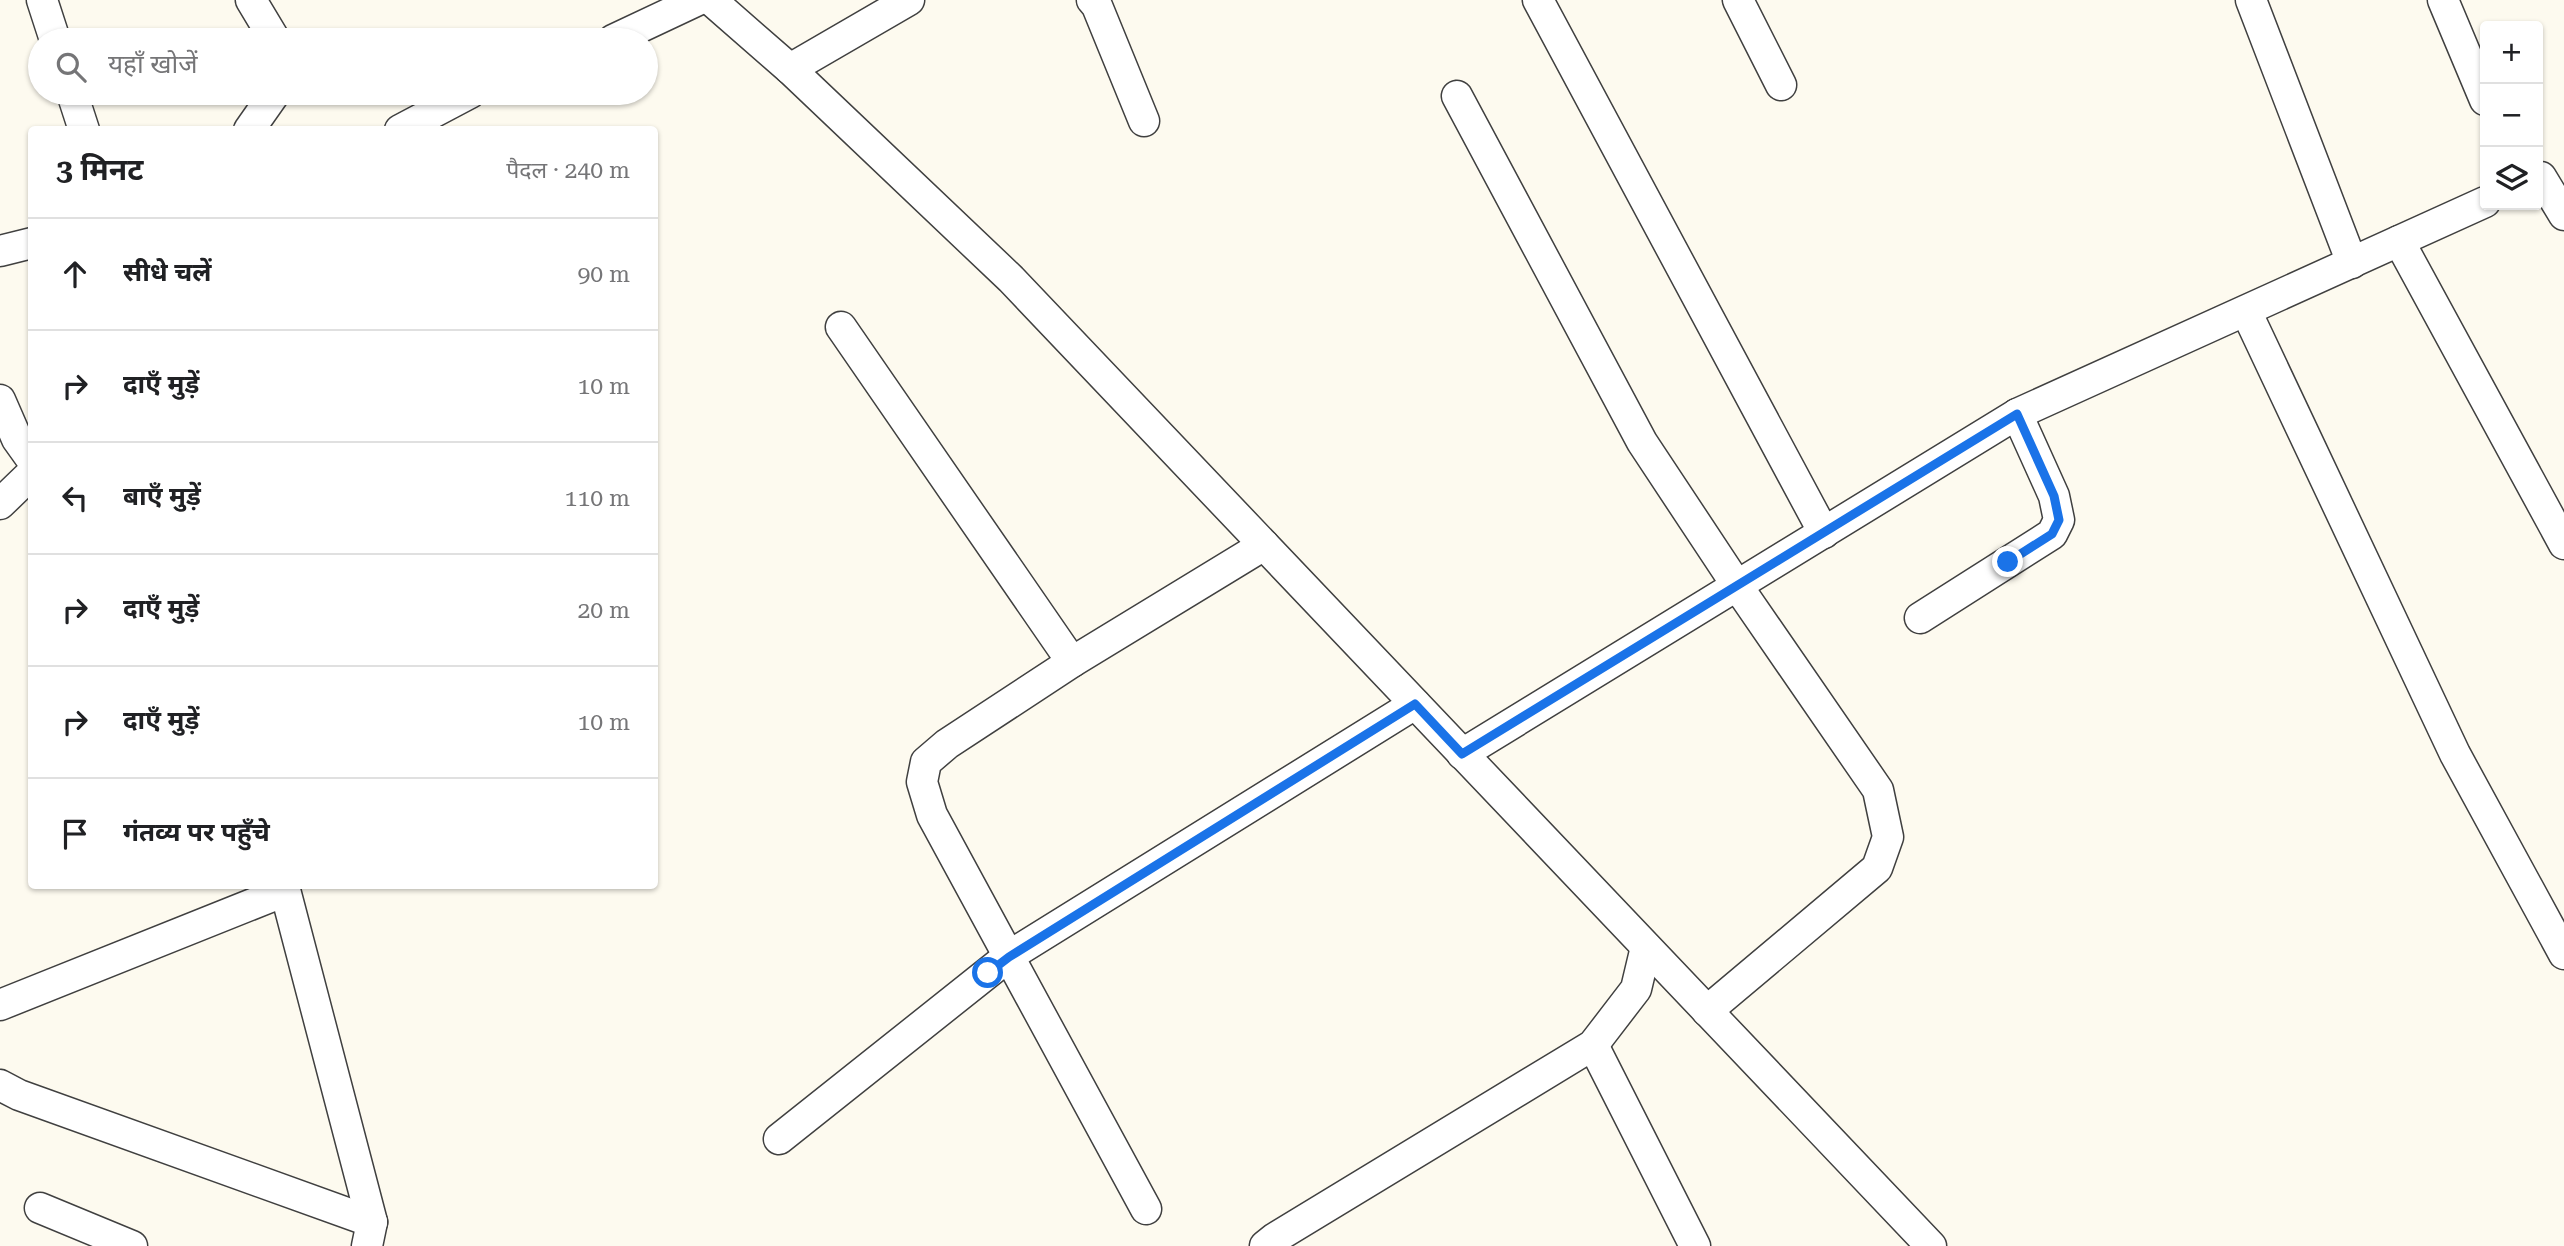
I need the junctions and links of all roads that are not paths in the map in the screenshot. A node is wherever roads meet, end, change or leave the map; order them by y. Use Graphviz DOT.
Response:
graph roads {
  1 [pos="42,0"];
  2 [pos="251,0"];
  3 [pos="698,0"];
  4 [pos="711,0"];
  5 [pos="909,0"];
  6 [pos="1091,0"];
  7 [pos="1538,0"];
  8 [pos="1738,0"];
  9 [pos="2251,0"];
  10 [pos="2443,0"];
  11 [pos="51,28"];
  12 [pos="268,28"];
  13 [pos="638,28"];
  14 [pos="790,69"];
  15 [pos="1781,85"];
  16 [pos="2480,88"];
  17 [pos="1457,96"];
  18 [pos="76,105"];
  19 [pos="267,105"];
  20 [pos="447,105"];
  21 [pos="1144,121"];
  22 [pos="83,126"];
  23 [pos="252,126"];
  24 [pos="408,126"];
  25 [pos="2548,174"];
  26 [pos="2480,204"];
  27 [pos="2564,215"];
  28 [pos="2399,241"];
  29 [pos="28,244"];
  30 [pos="0,251"];
  31 [pos="2352,263"];
  32 [pos="2246,311"];
  33 [pos="841,327"];
  34 [pos="0,400"];
  35 [pos="2017,414"];
  36 [pos="28,454"];
  37 [pos="28,477"];
  38 [pos="0,504"];
  39 [pos="1824,533"];
  40 [pos="2564,544"];
  41 [pos="1264,545"];
  42 [pos="1736,584"];
  43 [pos="1920,618"];
  44 [pos="1072,662"];
  45 [pos="1415,704"];
  46 [pos="1462,754"];
  47 [pos="282,889"];
  48 [pos="284,889"];
  49 [pos="1646,947"];
  50 [pos="2564,954"];
  51 [pos="1009,957"];
  52 [pos="0,1005"];
  53 [pos="1707,1011"];
  54 [pos="1593,1045"];
  55 [pos="0,1085"];
  56 [pos="779,1139"];
  57 [pos="40,1208"];
  58 [pos="1146,1209"];
  59 [pos="369,1234"];
  60 [pos="132,1246"];
  61 [pos="1265,1246"];
  62 [pos="1695,1246"];
  63 [pos="1931,1246"];
  1 -- 11 [label="street"];
  2 -- 12 [label="street"];
  3 -- 13 [label="street"];
  4 -- 14 [label="street"];
  5 -- 14 [label="street"];
  6 -- 21 [label="street"];
  7 -- 39 [label="street"];
  8 -- 15 [label="street"];
  9 -- 31 [label="street"];
  10 -- 16 [label="street"];
  14 -- 41 [label="street"];
  17 -- 42 [label="street"];
  18 -- 22 [label="street"];
  19 -- 23 [label="street"];
  20 -- 24 [label="street"];
  25 -- 27 [label="street"];
  26 -- 28 [label="street"];
  28 -- 31 [label="street"];
  28 -- 40 [label="street"];
  29 -- 30 [label="street"];
  31 -- 32 [label="street"];
  32 -- 35 [label="street"];
  32 -- 50 [label="street"];
  33 -- 44 [label="street"];
  34 -- 36 [label="street"];
  35 -- 39 [label="street"];
  35 -- 43 [label="street"];
  37 -- 38 [label="street"];
  39 -- 42 [label="street"];
  41 -- 44 [label="street"];
  41 -- 45 [label="street"];
  42 -- 46 [label="street"];
  42 -- 53 [label="street"];
  44 -- 51 [label="street"];
  45 -- 46 [label="street"];
  45 -- 51 [label="street"];
  46 -- 49 [label="street"];
  47 -- 52 [label="street"];
  48 -- 59 [label="street"];
  49 -- 53 [label="street"];
  49 -- 54 [label="street"];
  51 -- 56 [label="street"];
  51 -- 58 [label="street"];
  53 -- 63 [label="street"];
  54 -- 61 [label="street"];
  54 -- 62 [label="street"];
  55 -- 59 [label="street"];
  57 -- 60 [label="street"];
}
